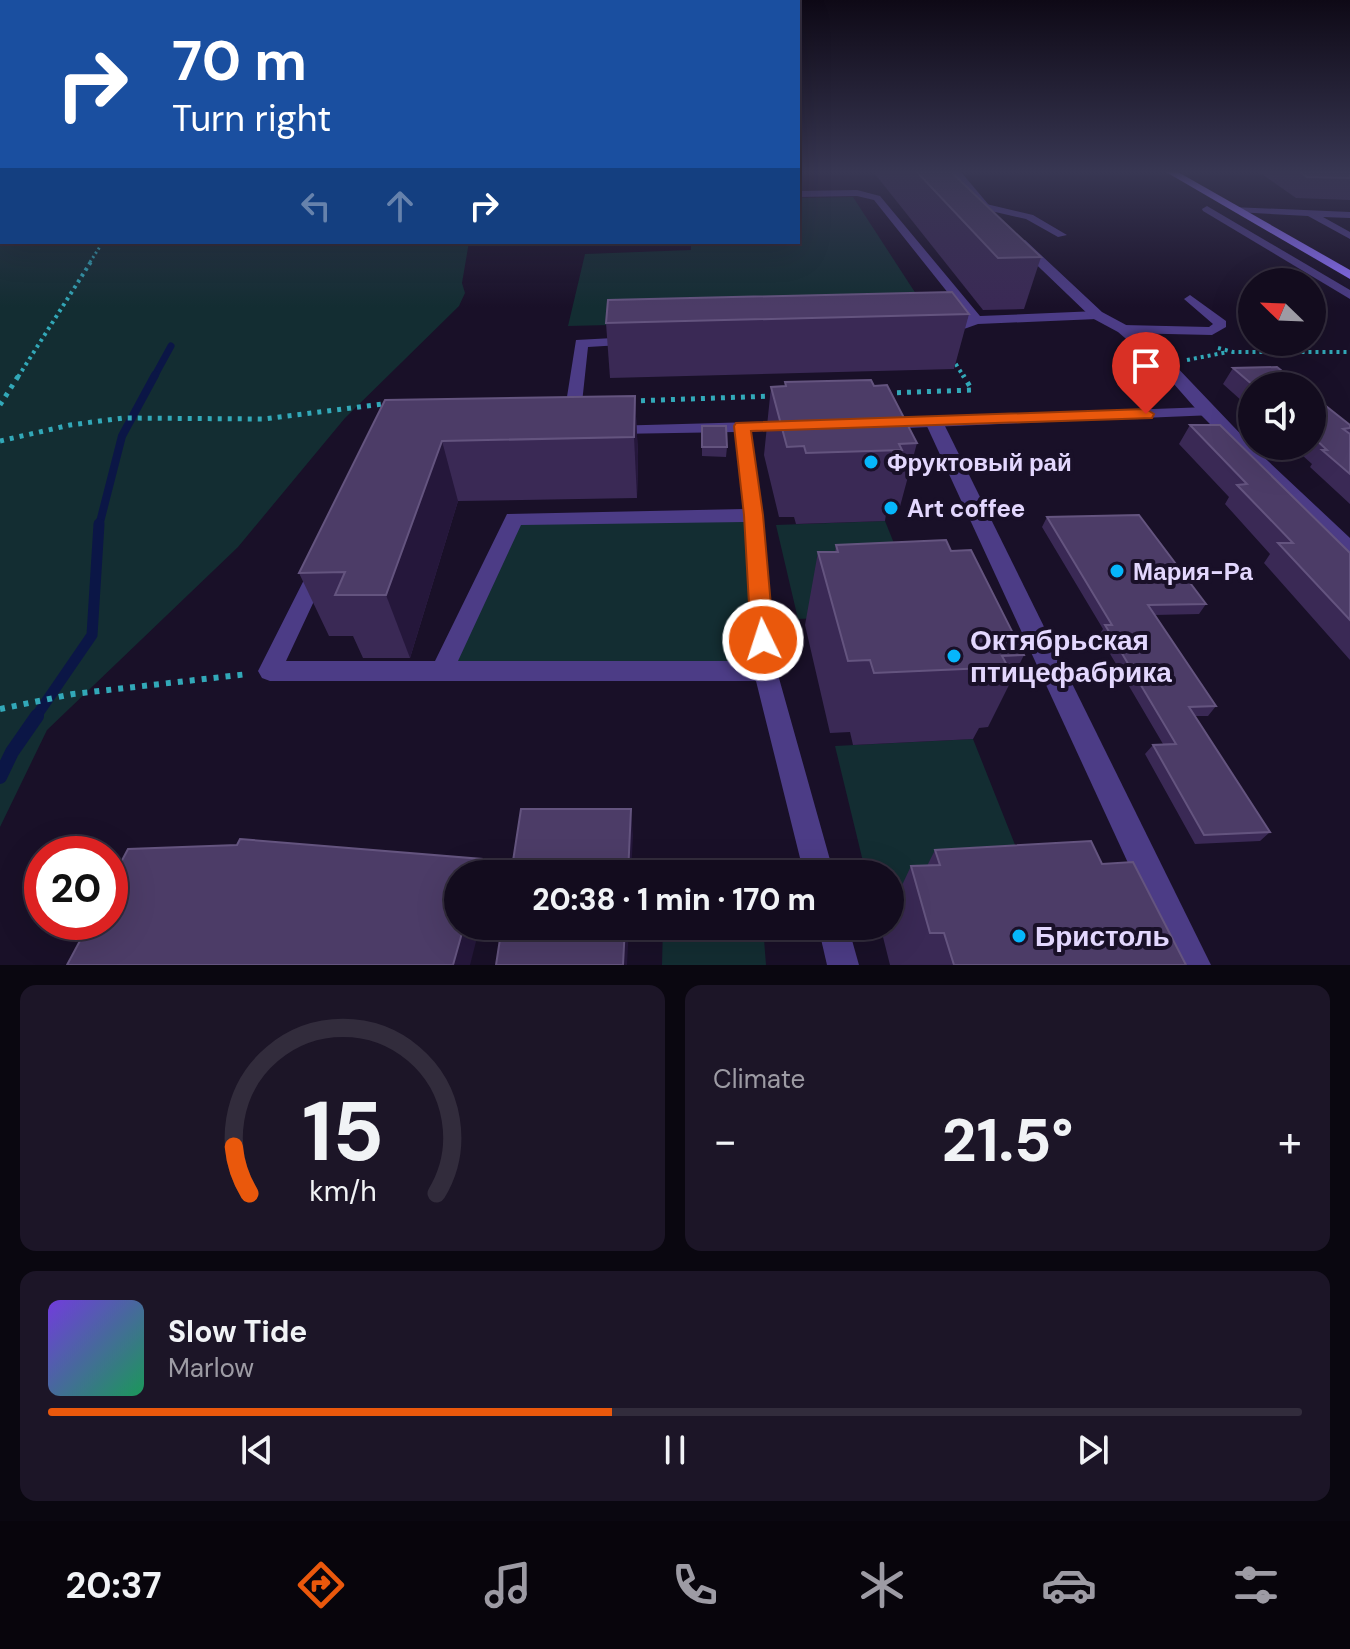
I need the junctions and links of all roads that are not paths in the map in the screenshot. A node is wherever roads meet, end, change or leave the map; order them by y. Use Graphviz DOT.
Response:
graph roads {
  1 [pos="892,217"];
  2 [pos="997,217"];
  3 [pos="1029,217"];
  4 [pos="1220,217"];
  5 [pos="1250,217"];
  6 [pos="1316,217"];
  7 [pos="1062,235"];
  8 [pos="1350,236"];
  9 [pos="1350,275"];
  10 [pos="1350,295"];
  11 [pos="1190,299"];
  12 [pos="1097,315"];
  13 [pos="976,320"];
  14 [pos="1123,329"];
  15 [pos="937,334"];
  16 [pos="643,341"];
  17 [pos="574,403"];
  18 [pos="1208,412"];
  19 [pos="934,422"];
  20 [pos="864,424"];
  21 [pos="804,425"];
  22 [pos="742,426"];
  23 [pos="599,429"];
  24 [pos="754,515"];
  25 [pos="330,545"];
  26 [pos="1350,551"];
  27 [pos="442,671"];
  28 [pos="765,671"];
  29 [pos="815,860"];
  30 [pos="837,940"];
  31 [pos="843,965"];
  32 [pos="1193,965"];
  1 -- 13 [label="lane"];
  2 -- 12 [label="street"];
  3 -- 7 [label="lane"];
  4 -- 10 [label="lane"];
  5 -- 9 [label="main road"];
  6 -- 8 [label="lane"];
  11 -- 14 [label="lane"];
  12 -- 13 [label="lane"];
  12 -- 14 [label="street"];
  13 -- 15 [label="lane"];
  14 -- 18 [label="street"];
  16 -- 17 [label="lane"];
  18 -- 19 [label="lane"];
  18 -- 26 [label="street"];
  19 -- 20 [label="lane"];
  19 -- 32 [label="street"];
  21 -- 22 [label="lane"];
  22 -- 23 [label="lane"];
  22 -- 24 [label="lane"];
  24 -- 27 [label="lane"];
  24 -- 28 [label="lane"];
  25 -- 27 [label="lane"];
  27 -- 28 [label="lane"];
  28 -- 29 [label="lane"];
  30 -- 31 [label="lane"];
}
